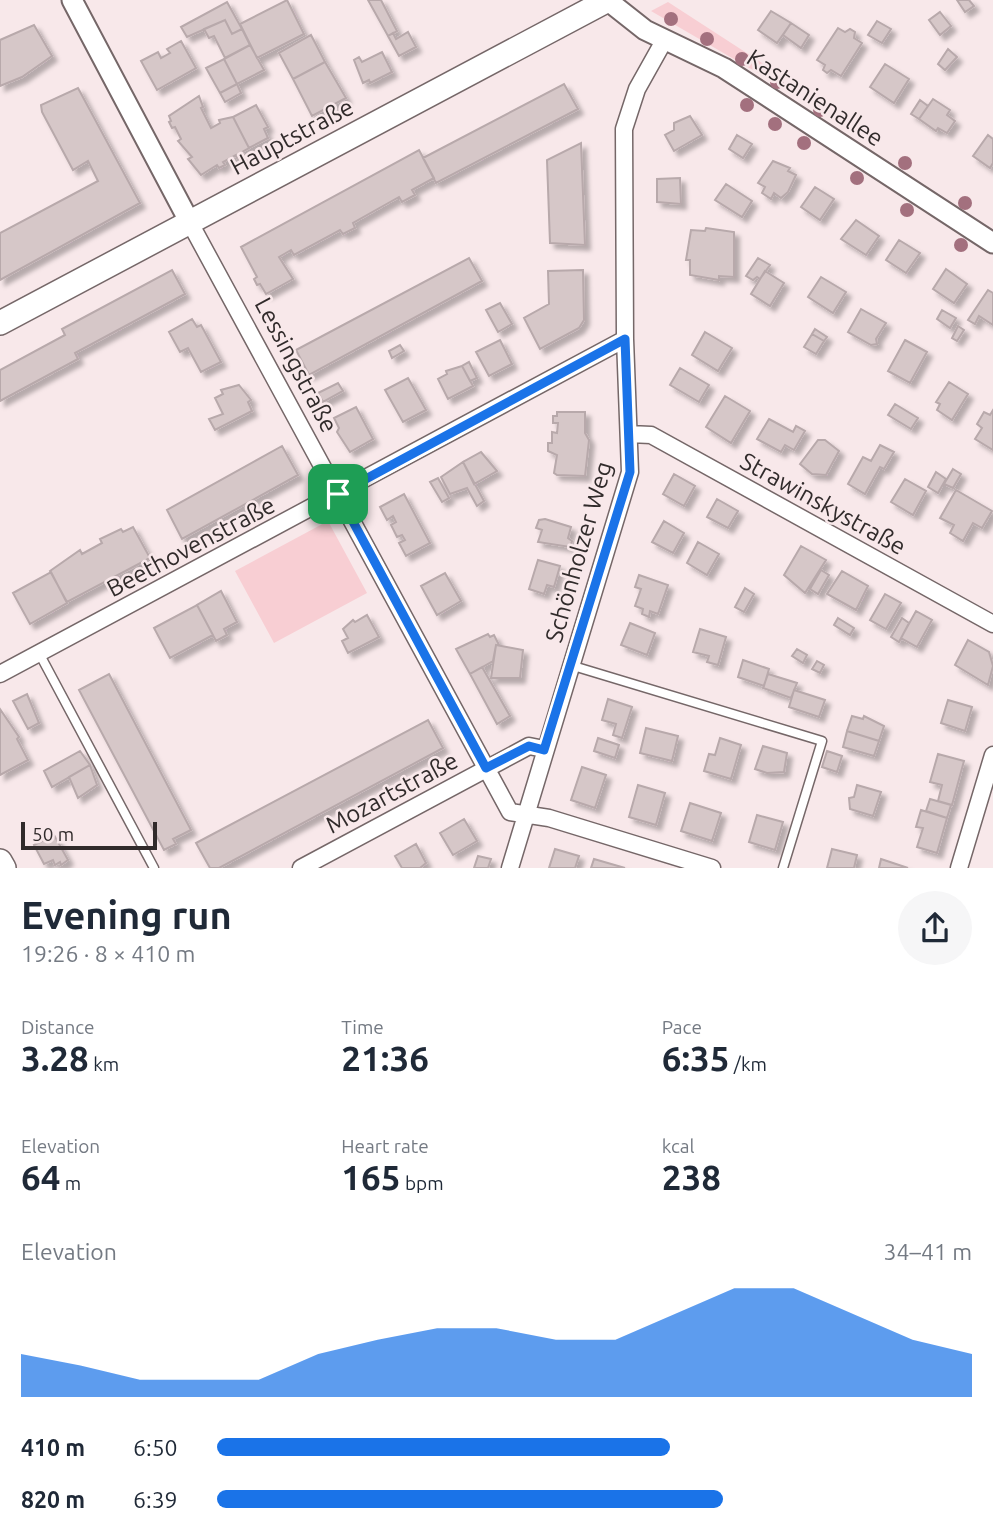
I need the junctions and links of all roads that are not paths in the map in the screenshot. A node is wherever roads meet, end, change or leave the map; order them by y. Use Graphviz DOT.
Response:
graph roads {
  1 [pos="72,0"];
  2 [pos="607,0"];
  3 [pos="665,39"];
  4 [pos="189,221"];
  5 [pos="993,243"];
  6 [pos="0,323"];
  7 [pos="625,339"];
  8 [pos="629,434"];
  9 [pos="338,494"];
  10 [pos="993,624"];
  11 [pos="39,653"];
  12 [pos="570,665"];
  13 [pos="0,674"];
  14 [pos="544,750"];
  15 [pos="993,755"];
  16 [pos="486,768"];
  17 [pos="525,815"];
  18 [pos="0,861"];
  19 [pos="4,868"];
  20 [pos="153,868"];
  21 [pos="301,868"];
  22 [pos="510,868"];
  23 [pos="712,868"];
  24 [pos="783,868"];
  25 [pos="959,868"];
  1 -- 4 [label="street, Lessingstraße"];
  2 -- 3 [label="street, Kastanienallee"];
  2 -- 4 [label="main road, Hauptstraße"];
  3 -- 5 [label="street, Kastanienallee"];
  3 -- 7 [label="street, Schönholzer Weg"];
  4 -- 6 [label="main road, Hauptstraße"];
  4 -- 9 [label="street, Lessingstraße"];
  7 -- 8 [label="street, Schönholzer Weg"];
  7 -- 9 [label="street, Beethovenstraße"];
  8 -- 10 [label="street, Strawinskystraße"];
  8 -- 12 [label="street, Schönholzer Weg"];
  9 -- 11 [label="street, Beethovenstraße"];
  9 -- 16 [label="street, Lessingstraße"];
  11 -- 13 [label="street, Beethovenstraße"];
  11 -- 20 [label="lane"];
  12 -- 14 [label="street, Schönholzer Weg"];
  12 -- 24 [label="lane"];
  14 -- 16 [label="street, Mozartstraße"];
  14 -- 17 [label="street, Schönholzer Weg"];
  15 -- 25 [label="street"];
  16 -- 17 [label="street, Lessingstraße"];
  16 -- 21 [label="street, Mozartstraße"];
  17 -- 22 [label="street, Schönholzer Weg"];
  17 -- 23 [label="street"];
  18 -- 19 [label="main road"];
}
